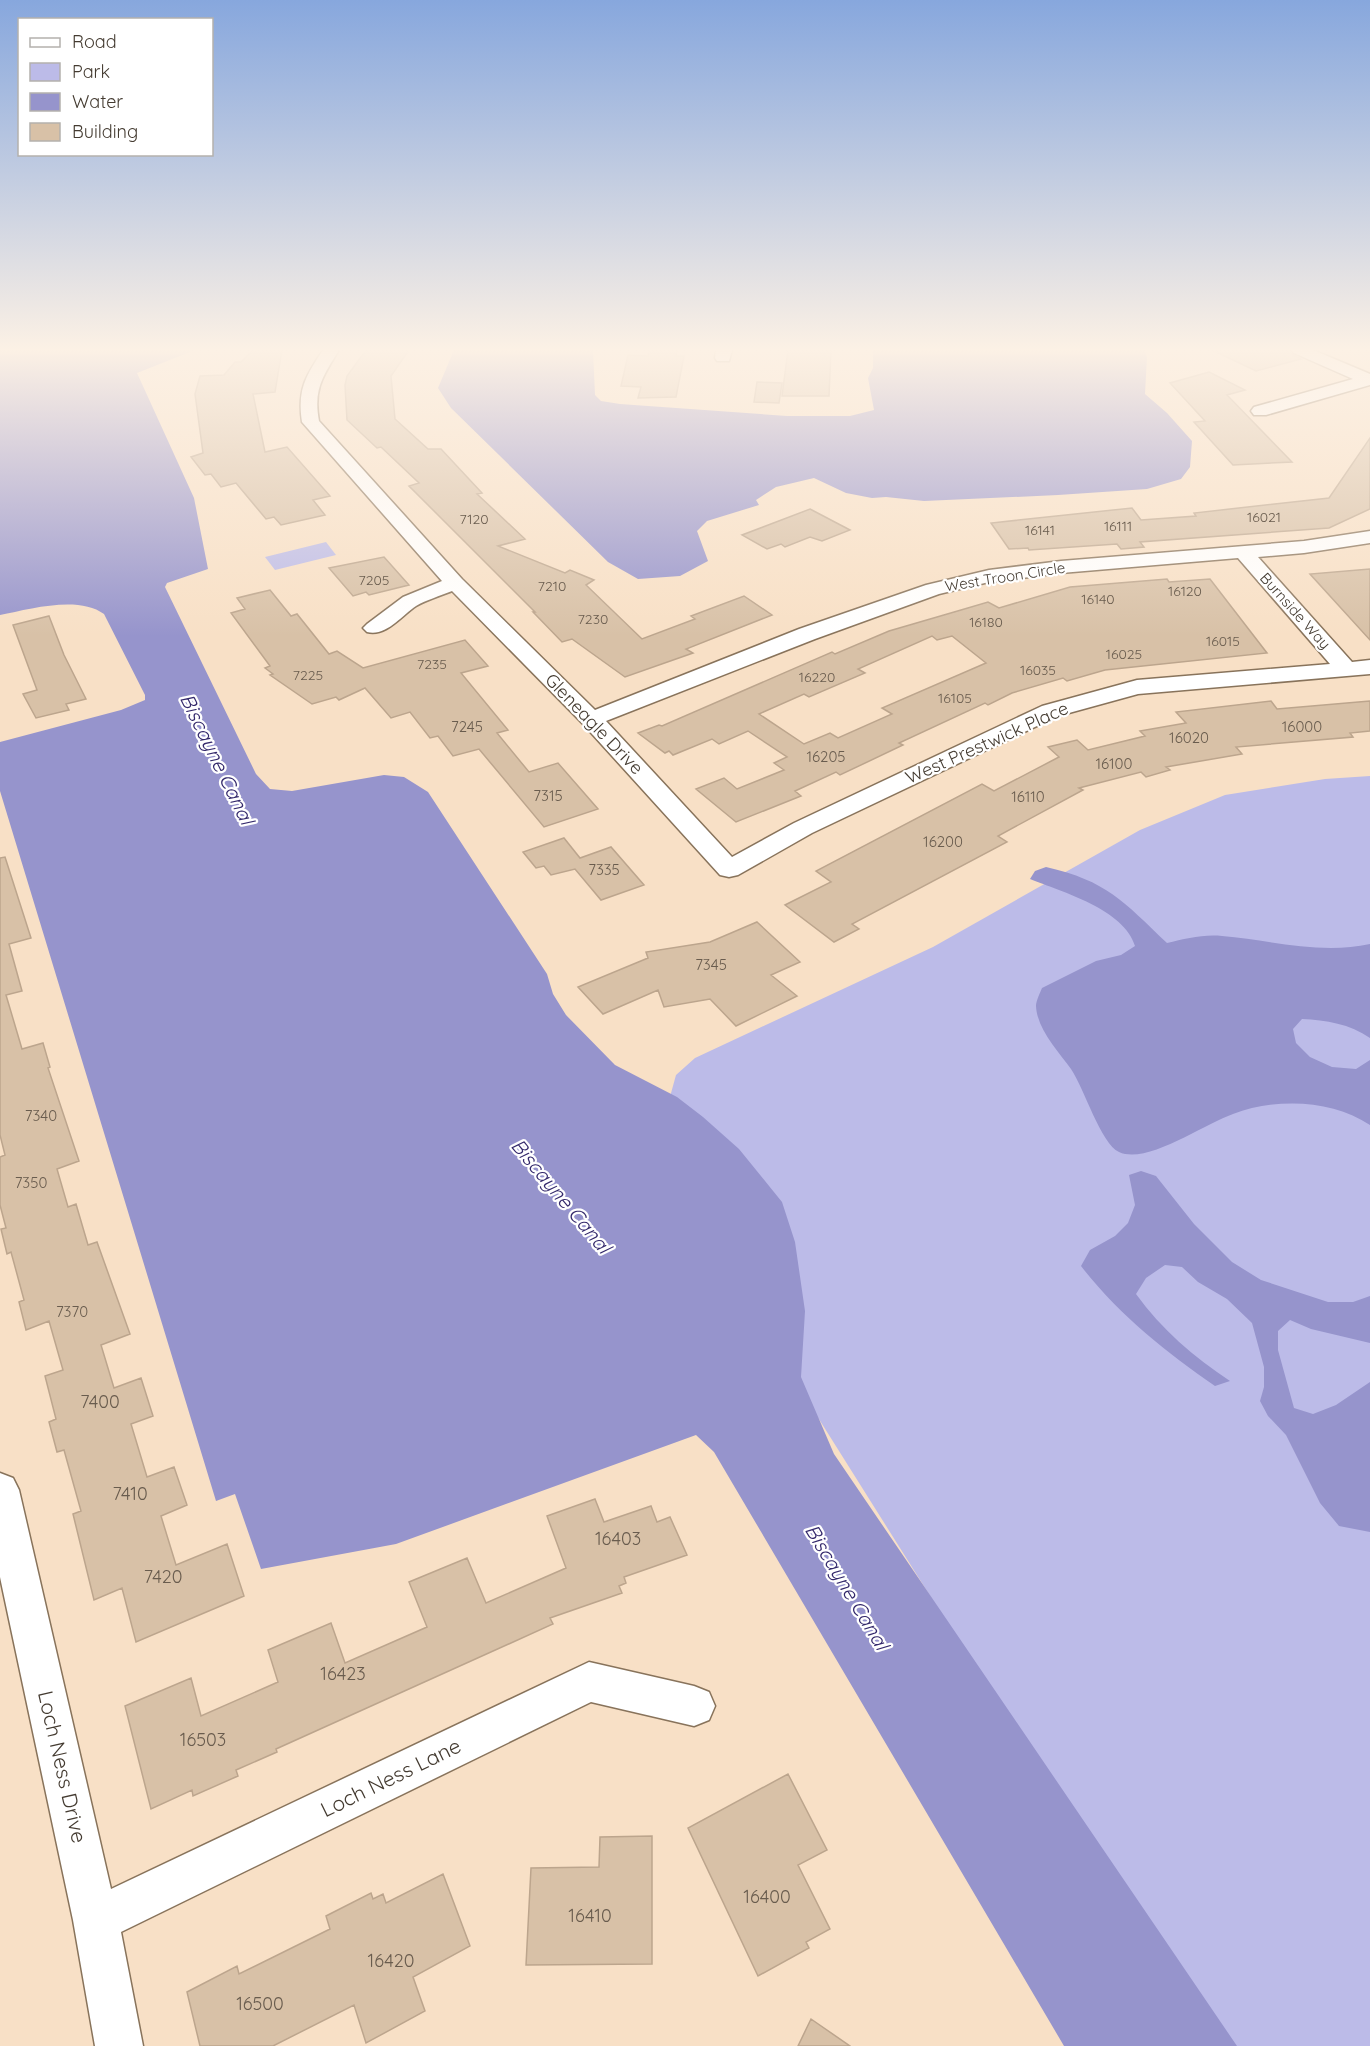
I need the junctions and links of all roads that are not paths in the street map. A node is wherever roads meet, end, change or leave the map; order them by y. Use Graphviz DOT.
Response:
graph roads {
  1 [pos="332,445"];
  2 [pos="1370,537"];
  3 [pos="1244,553"];
  4 [pos="454,584"];
  5 [pos="374,628"];
  6 [pos="1370,667"];
  7 [pos="1347,669"];
  8 [pos="591,719"];
  9 [pos="729,869"];
  10 [pos="0,1490"];
  11 [pos="694,1706"];
  12 [pos="96,1920"];
  13 [pos="119,2046"];
  1 -- 4 [label="street, Gleneagle Drive"];
  2 -- 3 [label="street, West Troon Circle"];
  3 -- 7 [label="street, Burnside Way"];
  3 -- 8 [label="street, West Troon Circle"];
  4 -- 5 [label="street"];
  4 -- 8 [label="street, Gleneagle Drive"];
  6 -- 7 [label="street, West Prestwick Place"];
  7 -- 9 [label="street, West Prestwick Place"];
  8 -- 9 [label="street, Gleneagle Drive"];
  10 -- 12 [label="street, Loch Ness Drive"];
  11 -- 12 [label="street, Loch Ness Lane"];
  12 -- 13 [label="street, Loch Ness Drive"];
}
